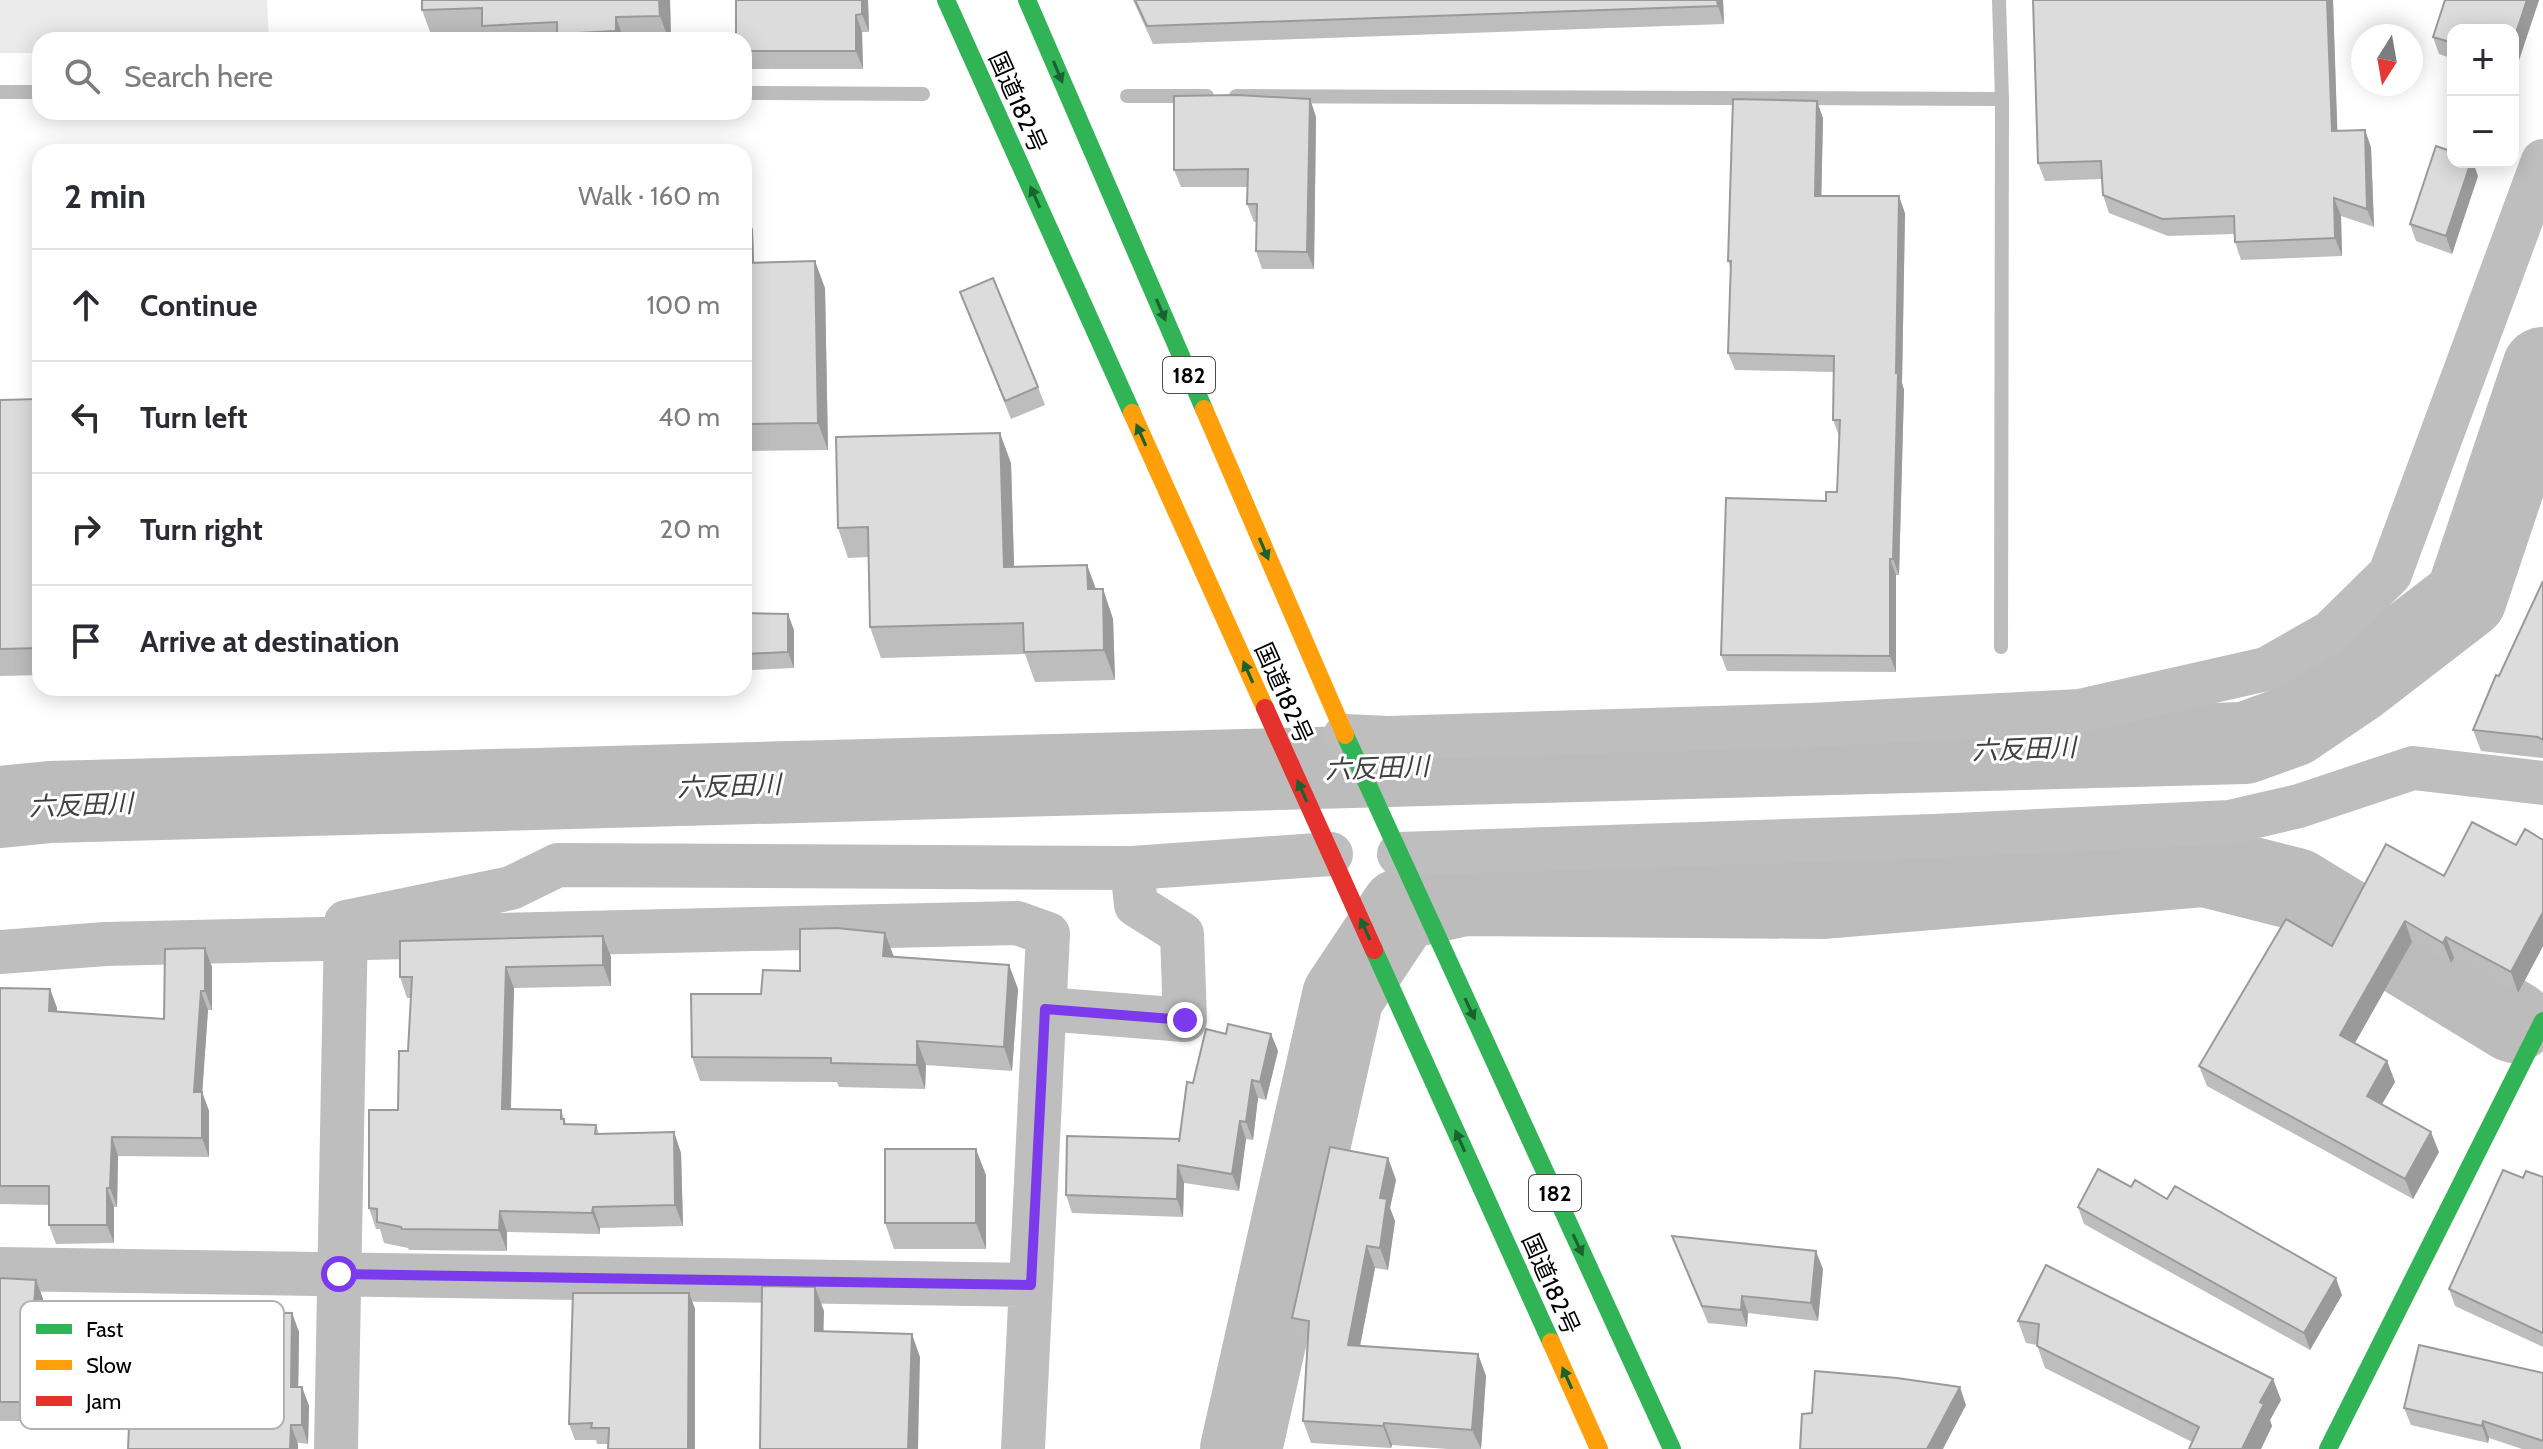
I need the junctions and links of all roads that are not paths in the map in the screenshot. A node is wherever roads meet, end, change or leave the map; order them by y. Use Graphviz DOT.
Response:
graph roads {
  1 [pos="946,0"];
  2 [pos="1027,0"];
  3 [pos="2543,161"];
  4 [pos="1348,743"];
  5 [pos="2543,783"];
  6 [pos="1399,853"];
  7 [pos="1331,854"];
  8 [pos="1132,868"];
  9 [pos="345,939"];
  10 [pos="0,952"];
  11 [pos="1045,1009"];
  12 [pos="2543,1021"];
  13 [pos="0,1269"];
  14 [pos="339,1274"];
  15 [pos="1031,1285"];
  16 [pos="336,1449"];
  17 [pos="1023,1449"];
  18 [pos="1599,1449"];
  19 [pos="1672,1449"];
  20 [pos="2328,1449"];
  7 -- 1 [label="main road, 国道182号 / 182, one-way"];
  2 -- 4 [label="main road, 国道182号 / 182, one-way"];
  3 -- 4 [label="street"];
  4 -- 6 [label="main road, 国道182号 / 182"];
  5 -- 6 [label="street"];
  6 -- 19 [label="main road, 国道182号 / 182, one-way"];
  7 -- 8 [label="street"];
  18 -- 7 [label="main road, 国道182号 / 182, one-way"];
  8 -- 9 [label="street"];
  8 -- 11 [label="street"];
  9 -- 10 [label="street"];
  9 -- 11 [label="street"];
  9 -- 14 [label="street"];
  11 -- 15 [label="street"];
  12 -- 20 [label="main road"];
  13 -- 14 [label="street"];
  14 -- 15 [label="street"];
  14 -- 16 [label="street"];
  15 -- 17 [label="street"];
}
